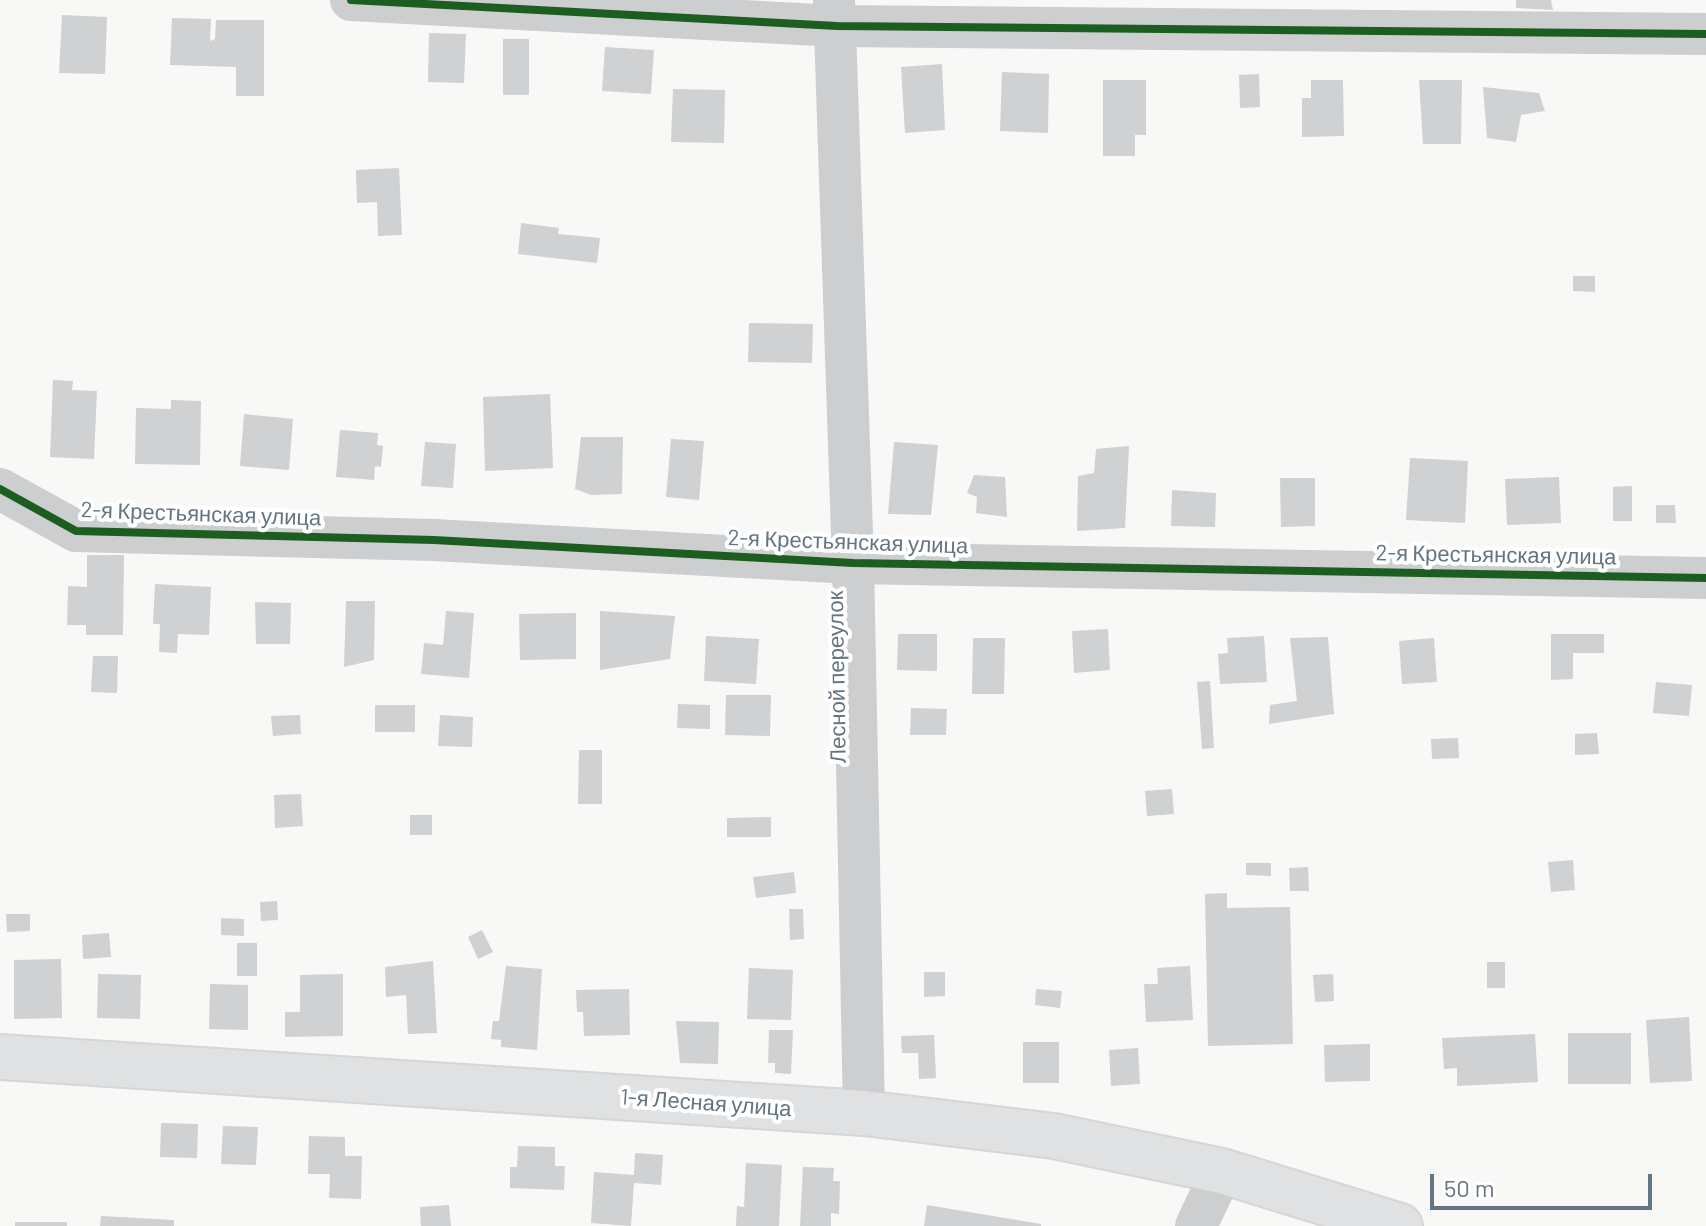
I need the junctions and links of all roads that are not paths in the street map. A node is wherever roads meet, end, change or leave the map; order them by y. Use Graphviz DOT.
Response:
graph roads {
  1 [pos="351,0"];
  2 [pos="836,13"];
  3 [pos="1706,34"];
  4 [pos="0,489"];
  5 [pos="853,563"];
  6 [pos="1706,578"];
  7 [pos="0,1057"];
  8 [pos="864,1113"];
  9 [pos="1222,1171"];
  10 [pos="1196,1226"];
  11 [pos="1400,1226"];
  1 -- 2 [label="street"];
  2 -- 3 [label="street"];
  2 -- 5 [label="street, Лесной переулок"];
  4 -- 5 [label="street, 2-я Крестьянская улица"];
  5 -- 6 [label="street, 2-я Крестьянская улица"];
  5 -- 8 [label="street, Лесной переулок"];
  7 -- 8 [label="main road, 1-я Лесная улица"];
  8 -- 9 [label="main road, 1-я Лесная улица"];
  9 -- 10 [label="street"];
  9 -- 11 [label="main road, 1-я Лесная улица"];
}
